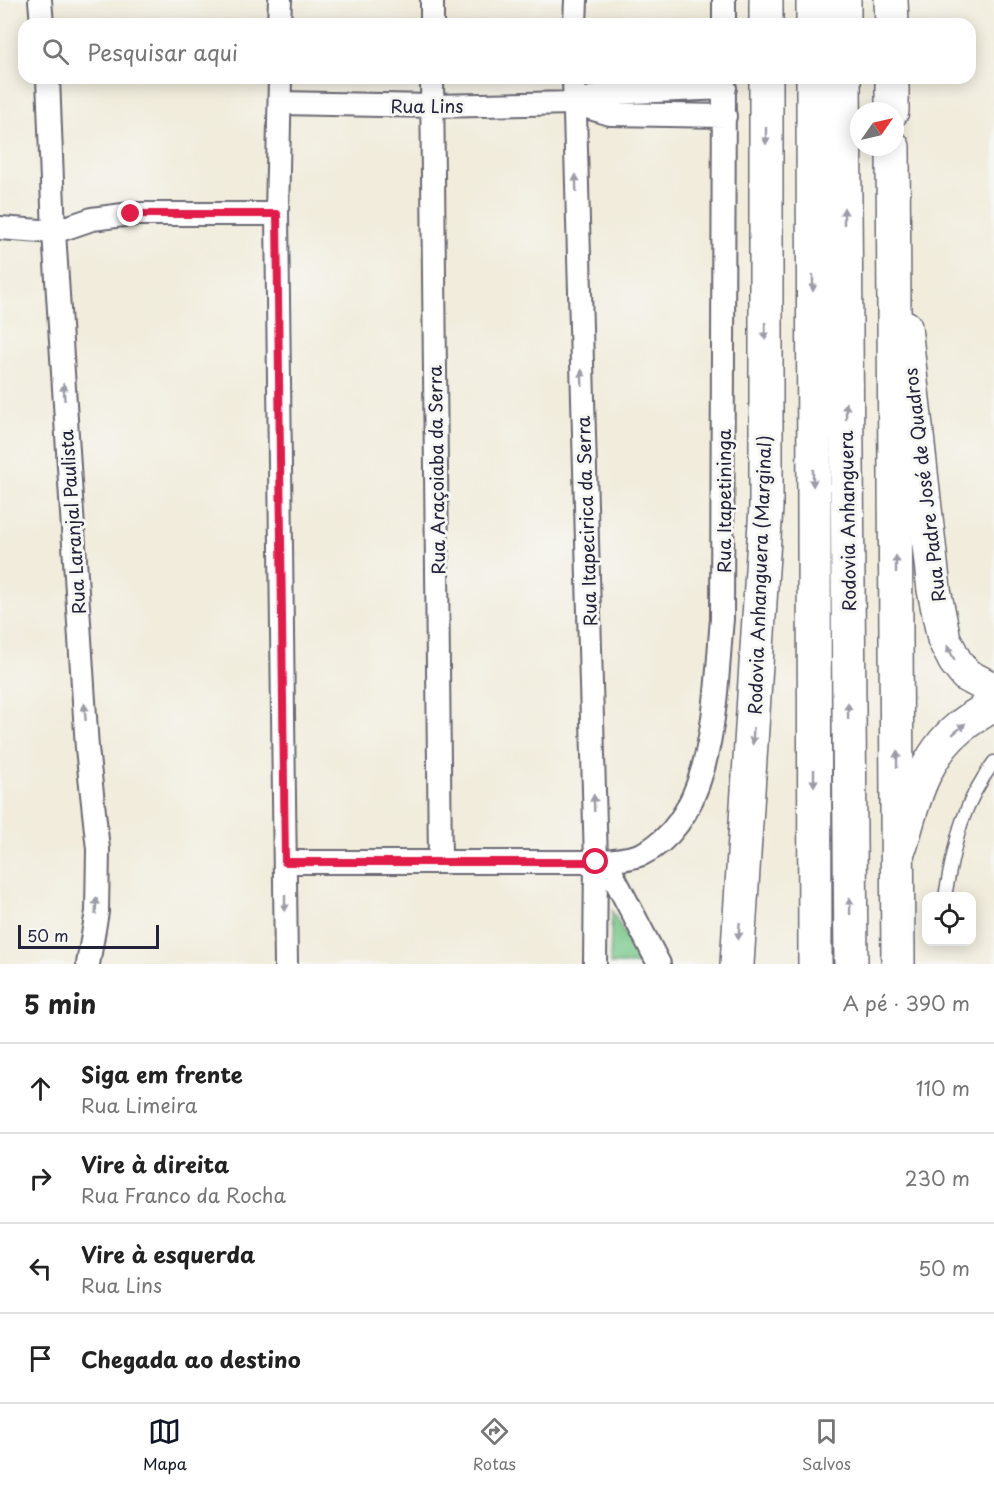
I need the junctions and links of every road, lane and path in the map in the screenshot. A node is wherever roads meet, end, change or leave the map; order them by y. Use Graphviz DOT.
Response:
graph roads {
  1 [pos="40,0"];
  2 [pos="280,0"];
  3 [pos="432,0"];
  4 [pos="576,0"];
  5 [pos="724,0"];
  6 [pos="766,0"];
  7 [pos="813,0"];
  8 [pos="844,0"];
  9 [pos="891,0"];
  10 [pos="42,18"];
  11 [pos="279,18"];
  12 [pos="432,18"];
  13 [pos="575,18"];
  14 [pos="724,18"];
  15 [pos="766,18"];
  16 [pos="813,18"];
  17 [pos="844,18"];
  18 [pos="892,18"];
  19 [pos="48,84"];
  20 [pos="280,84"];
  21 [pos="432,84"];
  22 [pos="574,84"];
  23 [pos="712,84"];
  24 [pos="724,84"];
  25 [pos="766,84"];
  26 [pos="813,84"];
  27 [pos="844,84"];
  28 [pos="892,84"];
  29 [pos="892,102"];
  30 [pos="280,103"];
  31 [pos="574,103"];
  32 [pos="432,106"];
  33 [pos="725,116"];
  34 [pos="893,156"];
  35 [pos="277,214"];
  36 [pos="0,228"];
  37 [pos="54,232"];
  38 [pos="894,257"];
  39 [pos="994,690"];
  40 [pos="994,704"];
  41 [pos="994,762"];
  42 [pos="898,855"];
  43 [pos="601,861"];
  44 [pos="285,862"];
  45 [pos="440,862"];
  46 [pos="946,891"];
  47 [pos="88,964"];
  48 [pos="286,964"];
  49 [pos="595,964"];
  50 [pos="659,964"];
  51 [pos="737,964"];
  52 [pos="815,964"];
  53 [pos="851,964"];
  54 [pos="898,964"];
  1 -- 10 [label="street"];
  2 -- 11 [label="street"];
  3 -- 12 [label="street"];
  4 -- 13 [label="street"];
  5 -- 14 [label="street"];
  6 -- 15 [label="main road"];
  7 -- 16 [label="main road"];
  8 -- 17 [label="main road"];
  9 -- 18 [label="main road"];
  19 -- 37 [label="street, Rua Laranjal Paulista"];
  20 -- 30 [label="street"];
  21 -- 32 [label="street, Rua Araçoiaba da Serra"];
  22 -- 31 [label="street, Rua Itapecirica da Serra"];
  23 -- 31 [label="street"];
  24 -- 33 [label="street, Rua Itapetininga"];
  25 -- 51 [label="main road, Rodovia Anhanguera (Marginal), one-way"];
  26 -- 52 [label="main road, Rodovia Anhanguera, one-way"];
  53 -- 27 [label="main road, Rodovia Anhanguera, one-way"];
  28 -- 29 [label="main road"];
  30 -- 32 [label="street, Rua Lins"];
  30 -- 35 [label="street"];
  31 -- 32 [label="street, Rua Lins"];
  31 -- 33 [label="street"];
  43 -- 31 [label="street, Rua Itapecirica da Serra, one-way"];
  32 -- 45 [label="street, Rua Araçoiaba da Serra"];
  33 -- 43 [label="street, Rua Itapetininga"];
  34 -- 38 [label="main road"];
  35 -- 37 [label="street"];
  35 -- 44 [label="street"];
  36 -- 37 [label="street"];
  47 -- 37 [label="street, Rua Laranjal Paulista, one-way"];
  39 -- 38 [label="main road, Rua Padre José de Quadros, one-way"];
  42 -- 38 [label="main road, one-way"];
  42 -- 40 [label="main road, one-way"];
  41 -- 46 [label="lane"];
  42 -- 54 [label="main road"];
  43 -- 45 [label="street, Rua Itapetininga"];
  43 -- 49 [label="street, Rua Itapecirica da Serra"];
  43 -- 50 [label="street"];
  44 -- 45 [label="street, Rua Itapetininga"];
  44 -- 48 [label="street, one-way"];
}
